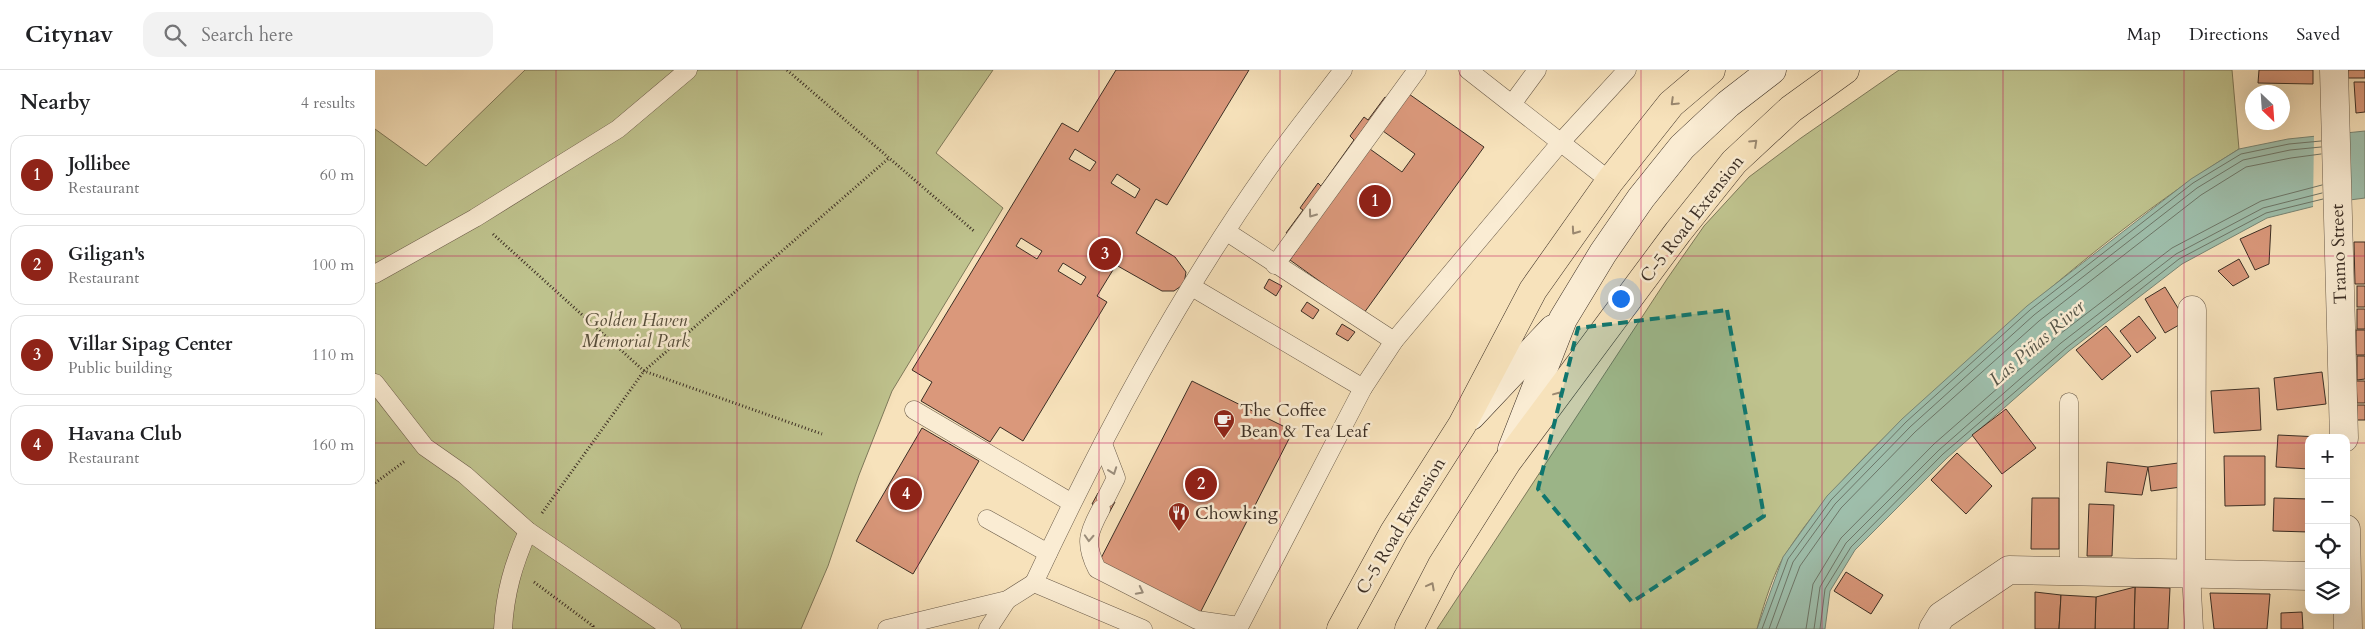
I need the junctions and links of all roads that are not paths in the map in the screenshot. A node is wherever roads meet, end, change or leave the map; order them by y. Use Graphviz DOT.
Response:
graph roads {
  1 [pos="688,70"];
  2 [pos="1343,70"];
  3 [pos="1417,70"];
  4 [pos="1468,70"];
  5 [pos="1537,70"];
  6 [pos="1627,70"];
  7 [pos="1711,70"];
  8 [pos="1772,70"];
  9 [pos="1845,70"];
  10 [pos="2334,70"];
  11 [pos="1512,104"];
  12 [pos="1561,142"];
  13 [pos="1610,181"];
  14 [pos="1227,232"];
  15 [pos="1275,265"];
  16 [pos="375,274"];
  17 [pos="1191,287"];
  18 [pos="2192,310"];
  19 [pos="1563,319"];
  20 [pos="1393,341"];
  21 [pos="375,383"];
  22 [pos="1363,388"];
  23 [pos="2069,402"];
  24 [pos="914,410"];
  25 [pos="1462,425"];
  26 [pos="2344,434"];
  27 [pos="1103,444"];
  28 [pos="1507,462"];
  29 [pos="1072,503"];
  30 [pos="987,519"];
  31 [pos="528,532"];
  32 [pos="1048,553"];
  33 [pos="2069,570"];
  34 [pos="2191,572"];
  35 [pos="2305,576"];
  36 [pos="1034,583"];
  37 [pos="1007,600"];
  38 [pos="2348,614"];
  39 [pos="1238,628"];
  40 [pos="503,629"];
  41 [pos="672,629"];
  42 [pos="887,629"];
  43 [pos="988,629"];
  44 [pos="1143,629"];
  45 [pos="1341,629"];
  46 [pos="1409,629"];
  47 [pos="1933,629"];
  48 [pos="2194,629"];
  49 [pos="2348,629"];
  1 -- 16 [label="lane"];
  2 -- 14 [label="lane"];
  3 -- 15 [label="lane, one-way"];
  4 -- 11 [label="lane"];
  5 -- 11 [label="lane"];
  6 -- 12 [label="lane"];
  7 -- 13 [label="main road, C-5 Road Extension, one-way"];
  8 -- 19 [label="street, C-5 Road Extension"];
  28 -- 9 [label="main road, C-5 Road Extension, one-way"];
  10 -- 26 [label="street, Tramo Street"];
  11 -- 12 [label="lane"];
  12 -- 13 [label="lane"];
  12 -- 20 [label="lane"];
  13 -- 25 [label="main road, C-5 Road Extension, one-way"];
  14 -- 15 [label="lane"];
  14 -- 17 [label="lane"];
  15 -- 20 [label="lane"];
  17 -- 22 [label="lane"];
  17 -- 27 [label="lane"];
  18 -- 34 [label="street"];
  19 -- 25 [label="street, C-5 Road Extension"];
  19 -- 28 [label="street, C-5 Road Extension"];
  20 -- 22 [label="lane"];
  21 -- 31 [label="lane"];
  22 -- 39 [label="lane"];
  23 -- 33 [label="lane"];
  24 -- 29 [label="lane"];
  25 -- 45 [label="main road, C-5 Road Extension"];
  27 -- 29 [label="lane"];
  27 -- 39 [label="lane, one-way"];
  46 -- 28 [label="main road, C-5 Road Extension, one-way"];
  29 -- 32 [label="lane"];
  30 -- 32 [label="lane"];
  31 -- 40 [label="lane"];
  31 -- 41 [label="lane"];
  32 -- 36 [label="lane"];
  33 -- 34 [label="street"];
  33 -- 47 [label="street"];
  34 -- 35 [label="street"];
  34 -- 48 [label="lane"];
  36 -- 37 [label="lane"];
  36 -- 44 [label="lane"];
  37 -- 42 [label="lane"];
  37 -- 43 [label="lane"];
  38 -- 49 [label="street"];
}
